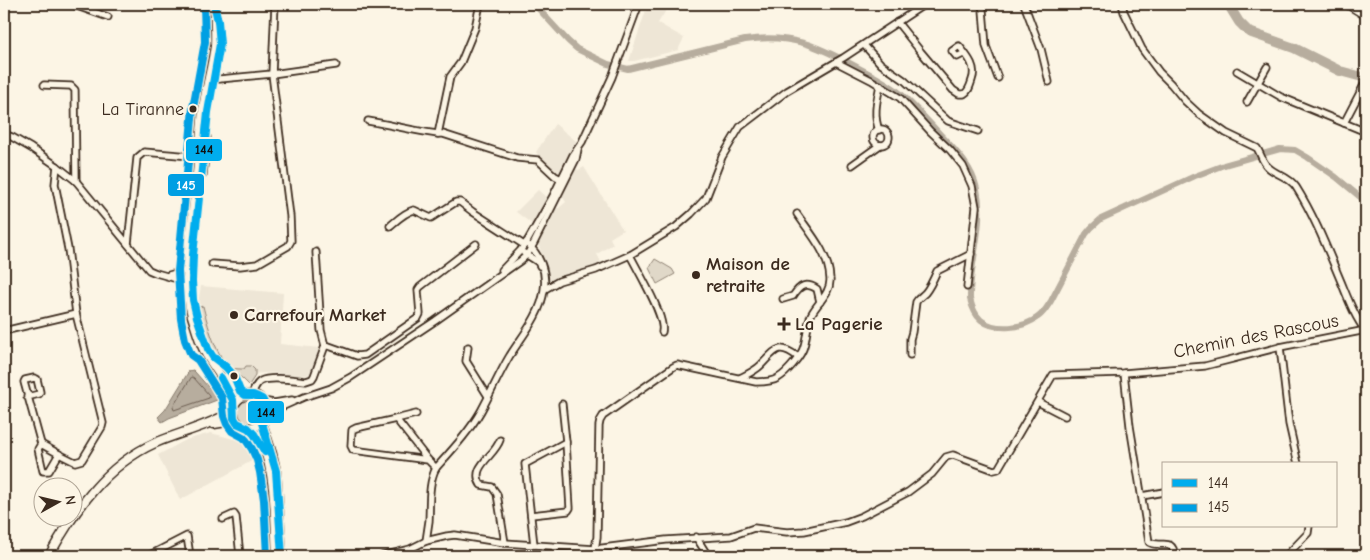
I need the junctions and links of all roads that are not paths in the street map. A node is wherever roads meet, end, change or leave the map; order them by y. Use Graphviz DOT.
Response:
graph roads {
  1 [pos="71,4"];
  2 [pos="275,4"];
  3 [pos="480,4"];
  4 [pos="639,4"];
  5 [pos="925,4"];
  6 [pos="981,4"];
  7 [pos="1024,4"];
  8 [pos="1122,4"];
  9 [pos="1348,4"];
  10 [pos="215,6"];
  11 [pos="1366,15"];
  12 [pos="108,17"];
  13 [pos="897,22"];
  14 [pos="864,45"];
  15 [pos="965,53"];
  16 [pos="840,60"];
  17 [pos="336,65"];
  18 [pos="1267,67"];
  19 [pos="1237,71"];
  20 [pos="272,74"];
  21 [pos="998,78"];
  22 [pos="211,80"];
  23 [pos="1049,82"];
  24 [pos="1366,82"];
  25 [pos="1257,83"];
  26 [pos="44,85"];
  27 [pos="880,85"];
  28 [pos="1247,102"];
  29 [pos="368,121"];
  30 [pos="1344,123"];
  31 [pos="879,130"];
  32 [pos="978,130"];
  33 [pos="1366,132"];
  34 [pos="4,134"];
  35 [pos="438,134"];
  36 [pos="880,145"];
  37 [pos="202,157"];
  38 [pos="852,165"];
  39 [pos="57,166"];
  40 [pos="69,175"];
  41 [pos="563,180"];
  42 [pos="76,181"];
  43 [pos="55,184"];
  44 [pos="797,214"];
  45 [pos="390,226"];
  46 [pos="128,244"];
  47 [pos="476,244"];
  48 [pos="525,244"];
  49 [pos="532,247"];
  50 [pos="520,251"];
  51 [pos="316,252"];
  52 [pos="971,254"];
  53 [pos="527,255"];
  54 [pos="630,256"];
  55 [pos="212,264"];
  56 [pos="190,272"];
  57 [pos="167,276"];
  58 [pos="544,277"];
  59 [pos="494,279"];
  60 [pos="188,286"];
  61 [pos="967,287"];
  62 [pos="545,289"];
  63 [pos="783,299"];
  64 [pos="820,302"];
  65 [pos="76,314"];
  66 [pos="1366,330"];
  67 [pos="4,331"];
  68 [pos="662,332"];
  69 [pos="324,346"];
  70 [pos="468,347"];
  71 [pos="1280,347"];
  72 [pos="910,355"];
  73 [pos="798,357"];
  74 [pos="1124,373"];
  75 [pos="740,378"];
  76 [pos="248,395"];
  77 [pos="488,396"];
  78 [pos="27,397"];
  79 [pos="304,397"];
  80 [pos="263,401"];
  81 [pos="1038,402"];
  82 [pos="562,404"];
  83 [pos="233,408"];
  84 [pos="266,414"];
  85 [pos="416,414"];
  86 [pos="1065,416"];
  87 [pos="396,419"];
  88 [pos="238,423"];
  89 [pos="262,423"];
  90 [pos="204,425"];
  91 [pos="248,428"];
  92 [pos="500,440"];
  93 [pos="566,442"];
  94 [pos="41,444"];
  95 [pos="59,454"];
  96 [pos="428,460"];
  97 [pos="1298,462"];
  98 [pos="436,468"];
  99 [pos="1162,492"];
  100 [pos="1142,496"];
  101 [pos="531,515"];
  102 [pos="223,519"];
  103 [pos="1309,528"];
  104 [pos="63,533"];
  105 [pos="696,538"];
  106 [pos="426,541"];
  107 [pos="505,543"];
  108 [pos="534,545"];
  109 [pos="555,547"];
  110 [pos="595,549"];
  111 [pos="49,556"];
  112 [pos="54,556"];
  113 [pos="148,556"];
  114 [pos="190,556"];
  115 [pos="240,556"];
  116 [pos="277,556"];
  117 [pos="282,556"];
  118 [pos="382,556"];
  119 [pos="554,556"];
  120 [pos="708,556"];
  121 [pos="1175,556"];
  122 [pos="1286,556"];
  1 -- 12 [label="street"];
  2 -- 20 [label="street"];
  3 -- 35 [label="street"];
  4 -- 41 [label="street"];
  5 -- 13 [label="street"];
  6 -- 21 [label="street"];
  7 -- 23 [label="street"];
  8 -- 66 [label="street"];
  9 -- 11 [label="main road"];
  10 -- 22 [label="main road"];
  13 -- 14 [label="street"];
  13 -- 15 [label="street"];
  14 -- 16 [label="street"];
  14 -- 32 [label="street"];
  16 -- 27 [label="street"];
  16 -- 54 [label="street"];
  17 -- 20 [label="street"];
  18 -- 25 [label="street"];
  19 -- 25 [label="street"];
  20 -- 22 [label="street"];
  20 -- 55 [label="street"];
  22 -- 37 [label="main road"];
  24 -- 30 [label="street"];
  25 -- 28 [label="street"];
  25 -- 30 [label="street"];
  26 -- 42 [label="street"];
  27 -- 31 [label="street"];
  27 -- 52 [label="street"];
  29 -- 35 [label="street"];
  30 -- 33 [label="street"];
  31 -- 36 [label="street"];
  31 -- 36 [label="street"];
  34 -- 39 [label="street"];
  35 -- 41 [label="street"];
  36 -- 38 [label="street"];
  37 -- 46 [label="street"];
  37 -- 56 [label="main road"];
  39 -- 40 [label="street"];
  39 -- 43 [label="street"];
  40 -- 42 [label="street"];
  40 -- 43 [label="street"];
  41 -- 48 [label="street"];
  41 -- 49 [label="street"];
  42 -- 46 [label="street"];
  43 -- 65 [label="street"];
  44 -- 64 [label="street"];
  45 -- 48 [label="street"];
  46 -- 57 [label="street"];
  47 -- 69 [label="street"];
  48 -- 49 [label="street"];
  48 -- 50 [label="street"];
  49 -- 53 [label="street"];
  49 -- 58 [label="street"];
  50 -- 53 [label="street"];
  50 -- 59 [label="street"];
  51 -- 69 [label="street"];
  52 -- 61 [label="street"];
  52 -- 72 [label="street"];
  53 -- 58 [label="street"];
  53 -- 59 [label="street"];
  54 -- 62 [label="street"];
  54 -- 68 [label="street"];
  56 -- 57 [label="street"];
  56 -- 60 [label="main road"];
  56 -- 76 [label="main road"];
  57 -- 60 [label="street"];
  58 -- 62 [label="street"];
  59 -- 79 [label="street"];
  60 -- 83 [label="main road"];
  62 -- 77 [label="street"];
  63 -- 64 [label="street"];
  64 -- 73 [label="street"];
  65 -- 67 [label="street"];
  65 -- 95 [label="street"];
  66 -- 71 [label="street, Chemin des Rascous"];
  69 -- 76 [label="street"];
  70 -- 77 [label="street"];
  71 -- 74 [label="street, Chemin des Rascous"];
  71 -- 97 [label="street"];
  73 -- 75 [label="street"];
  73 -- 75 [label="street"];
  74 -- 81 [label="street, Chemin des Rascous"];
  74 -- 100 [label="street"];
  75 -- 110 [label="street"];
  76 -- 80 [label="main road"];
  76 -- 83 [label="main road"];
  77 -- 98 [label="street"];
  78 -- 94 [label="street"];
  79 -- 80 [label="street"];
  79 -- 84 [label="street"];
  80 -- 84 [label="main road"];
  81 -- 86 [label="street"];
  81 -- 105 [label="street, Chemin des Rascous"];
  82 -- 93 [label="street"];
  83 -- 88 [label="main road"];
  83 -- 90 [label="main road"];
  84 -- 89 [label="main road"];
  85 -- 87 [label="street"];
  87 -- 96 [label="street"];
  87 -- 96 [label="street"];
  88 -- 90 [label="main road"];
  88 -- 91 [label="main road"];
  89 -- 91 [label="main road"];
  89 -- 117 [label="main road"];
  90 -- 104 [label="main road"];
  91 -- 116 [label="main road"];
  92 -- 107 [label="street"];
  93 -- 101 [label="street"];
  93 -- 101 [label="street"];
  94 -- 95 [label="street"];
  94 -- 95 [label="street"];
  96 -- 98 [label="street"];
  98 -- 106 [label="street"];
  99 -- 100 [label="street"];
  100 -- 121 [label="street"];
  101 -- 108 [label="street"];
  102 -- 115 [label="street"];
  103 -- 122 [label="street"];
  104 -- 111 [label="main road"];
  104 -- 112 [label="main road"];
  105 -- 110 [label="street, Chemin des Rascous"];
  105 -- 120 [label="street"];
  106 -- 107 [label="street, Chemin des Rascous"];
  106 -- 118 [label="street, Chemin des Rascous"];
  107 -- 108 [label="street, Chemin des Rascous"];
  108 -- 109 [label="street, Chemin des Rascous"];
  109 -- 110 [label="street, Chemin des Rascous"];
  109 -- 119 [label="street"];
  113 -- 114 [label="street"];
}
